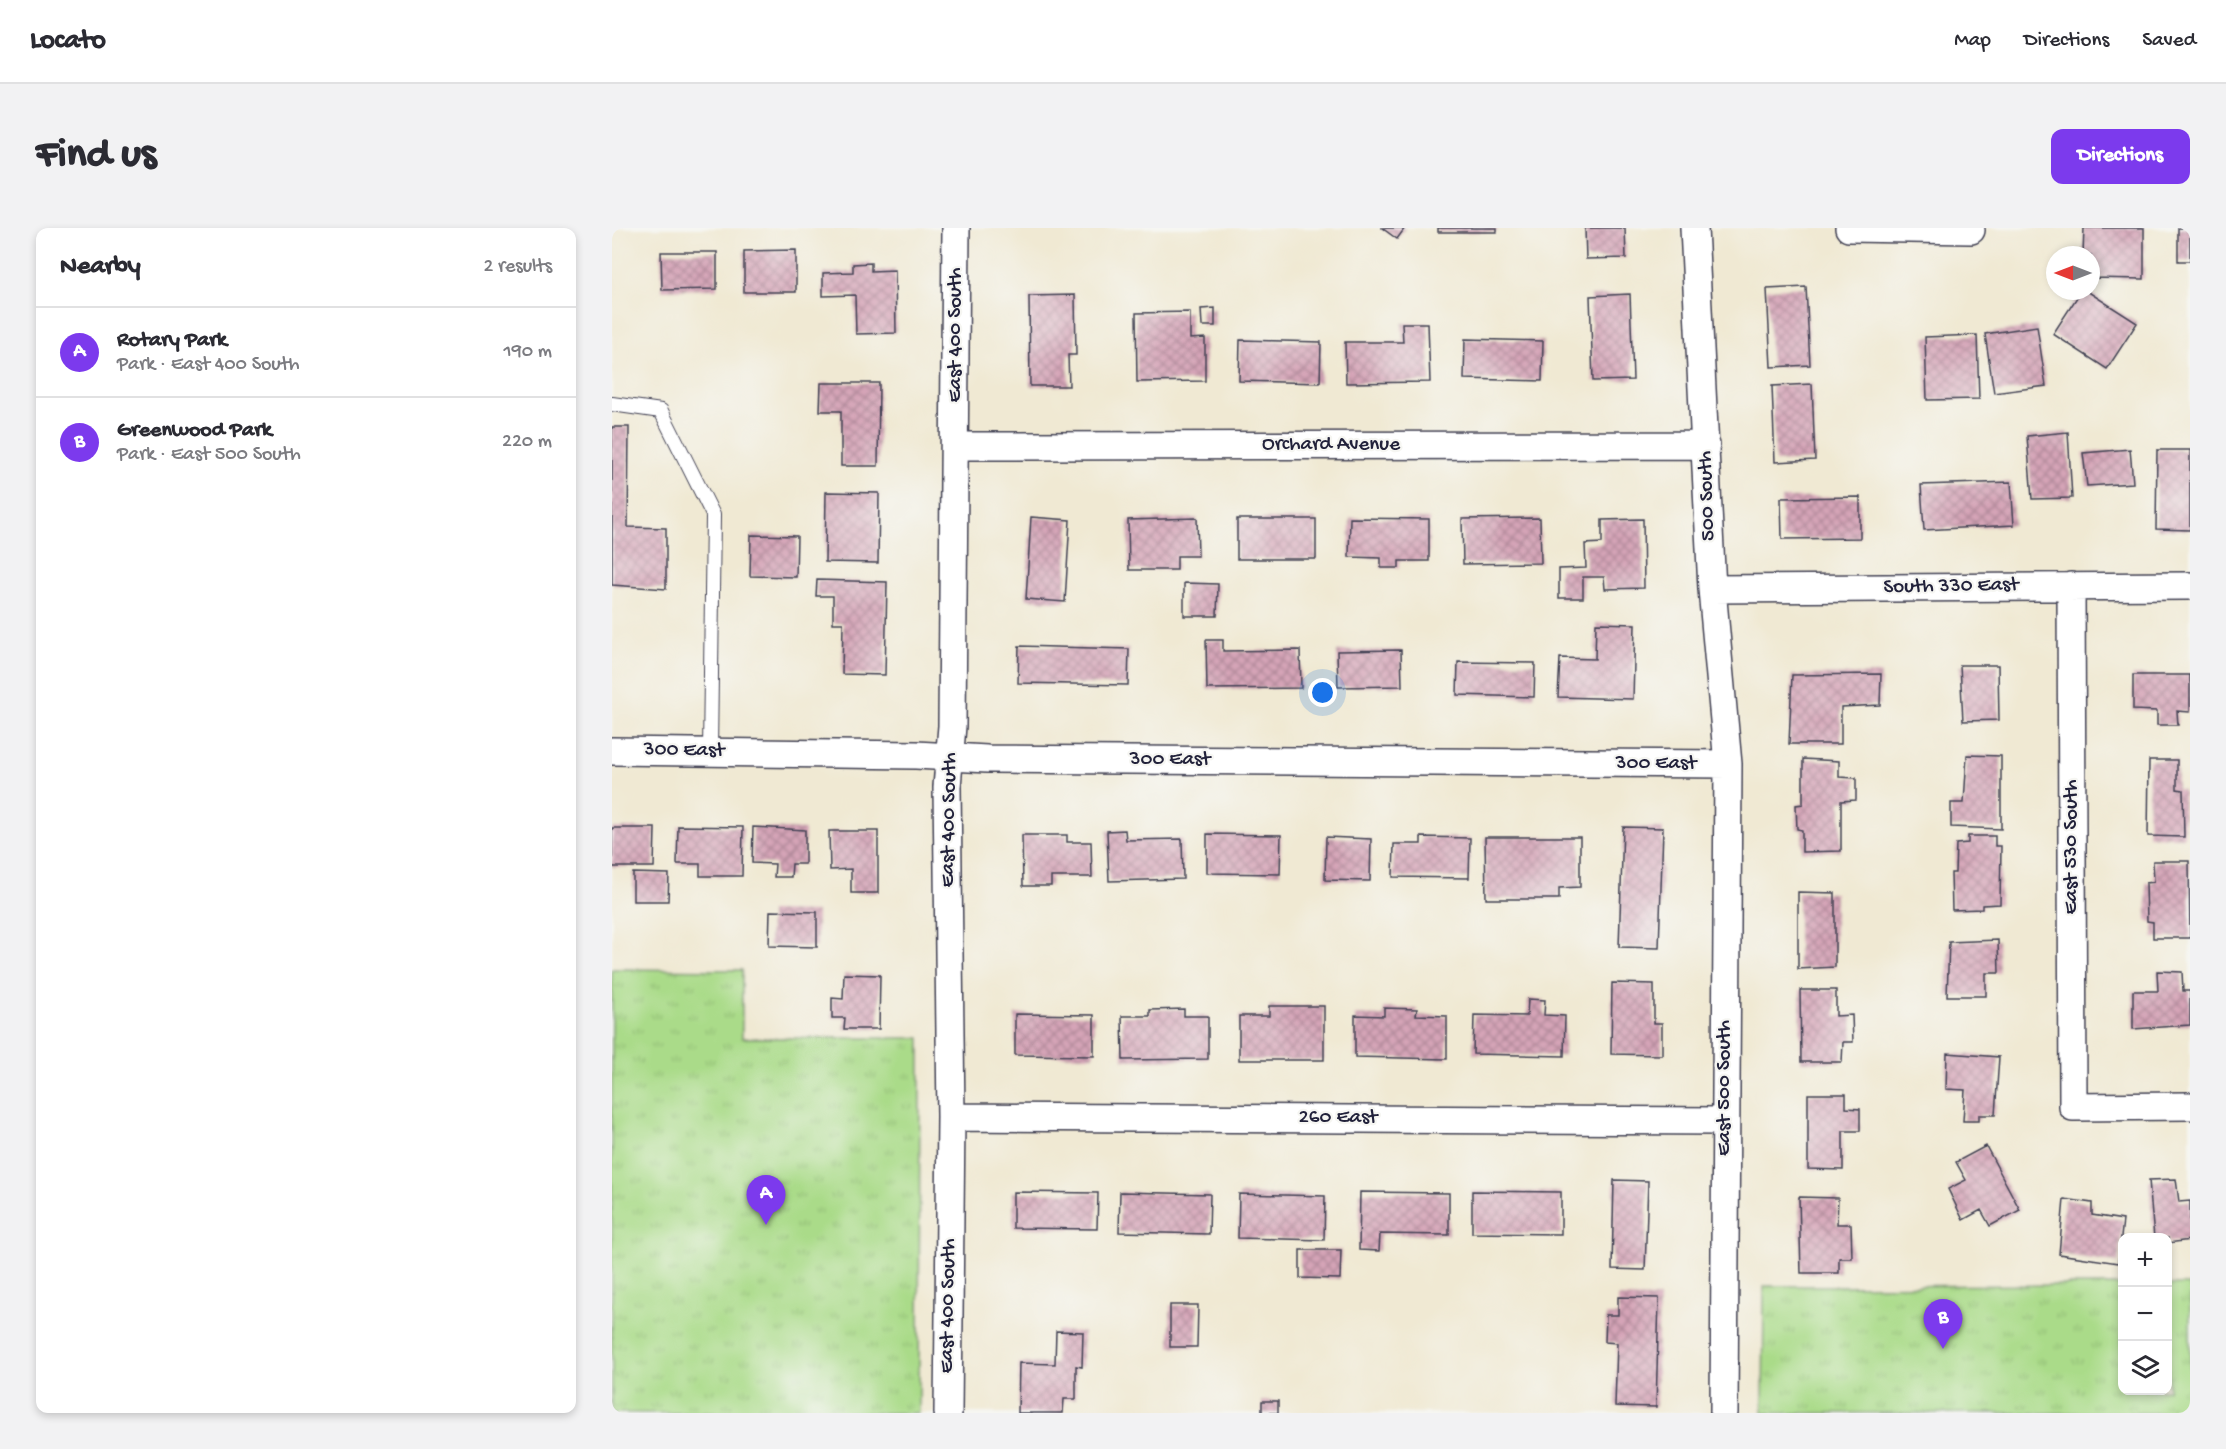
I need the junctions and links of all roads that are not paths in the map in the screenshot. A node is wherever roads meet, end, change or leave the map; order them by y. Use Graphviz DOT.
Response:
graph roads {
  1 [pos="956,228"];
  2 [pos="1694,228"];
  3 [pos="1850,228"];
  4 [pos="1971,230"];
  5 [pos="612,404"];
  6 [pos="1706,445"];
  7 [pos="956,446"];
  8 [pos="2071,586"];
  9 [pos="2190,586"];
  10 [pos="1712,589"];
  11 [pos="612,751"];
  12 [pos="710,752"];
  13 [pos="950,757"];
  14 [pos="1728,764"];
  15 [pos="2190,1106"];
  16 [pos="951,1117"];
  17 [pos="1725,1120"];
  18 [pos="948,1413"];
  19 [pos="1724,1413"];
  1 -- 7 [label="street, East 400 South"];
  2 -- 6 [label="street, 500 South"];
  3 -- 4 [label="street"];
  5 -- 12 [label="lane"];
  6 -- 7 [label="street, Orchard Avenue"];
  6 -- 10 [label="street, 500 South"];
  7 -- 13 [label="street, East 400 South"];
  8 -- 9 [label="street, South 330 East"];
  8 -- 10 [label="street, South 330 East"];
  8 -- 15 [label="street, East 530 South"];
  10 -- 14 [label="street, 500 South"];
  11 -- 12 [label="street, 300 East"];
  12 -- 13 [label="street, 300 East"];
  13 -- 14 [label="street, 300 East"];
  13 -- 16 [label="street, East 400 South"];
  14 -- 17 [label="street, East 500 South"];
  16 -- 17 [label="street, 260 East"];
  16 -- 18 [label="street, East 400 South"];
  17 -- 19 [label="street, East 500 South"];
}
